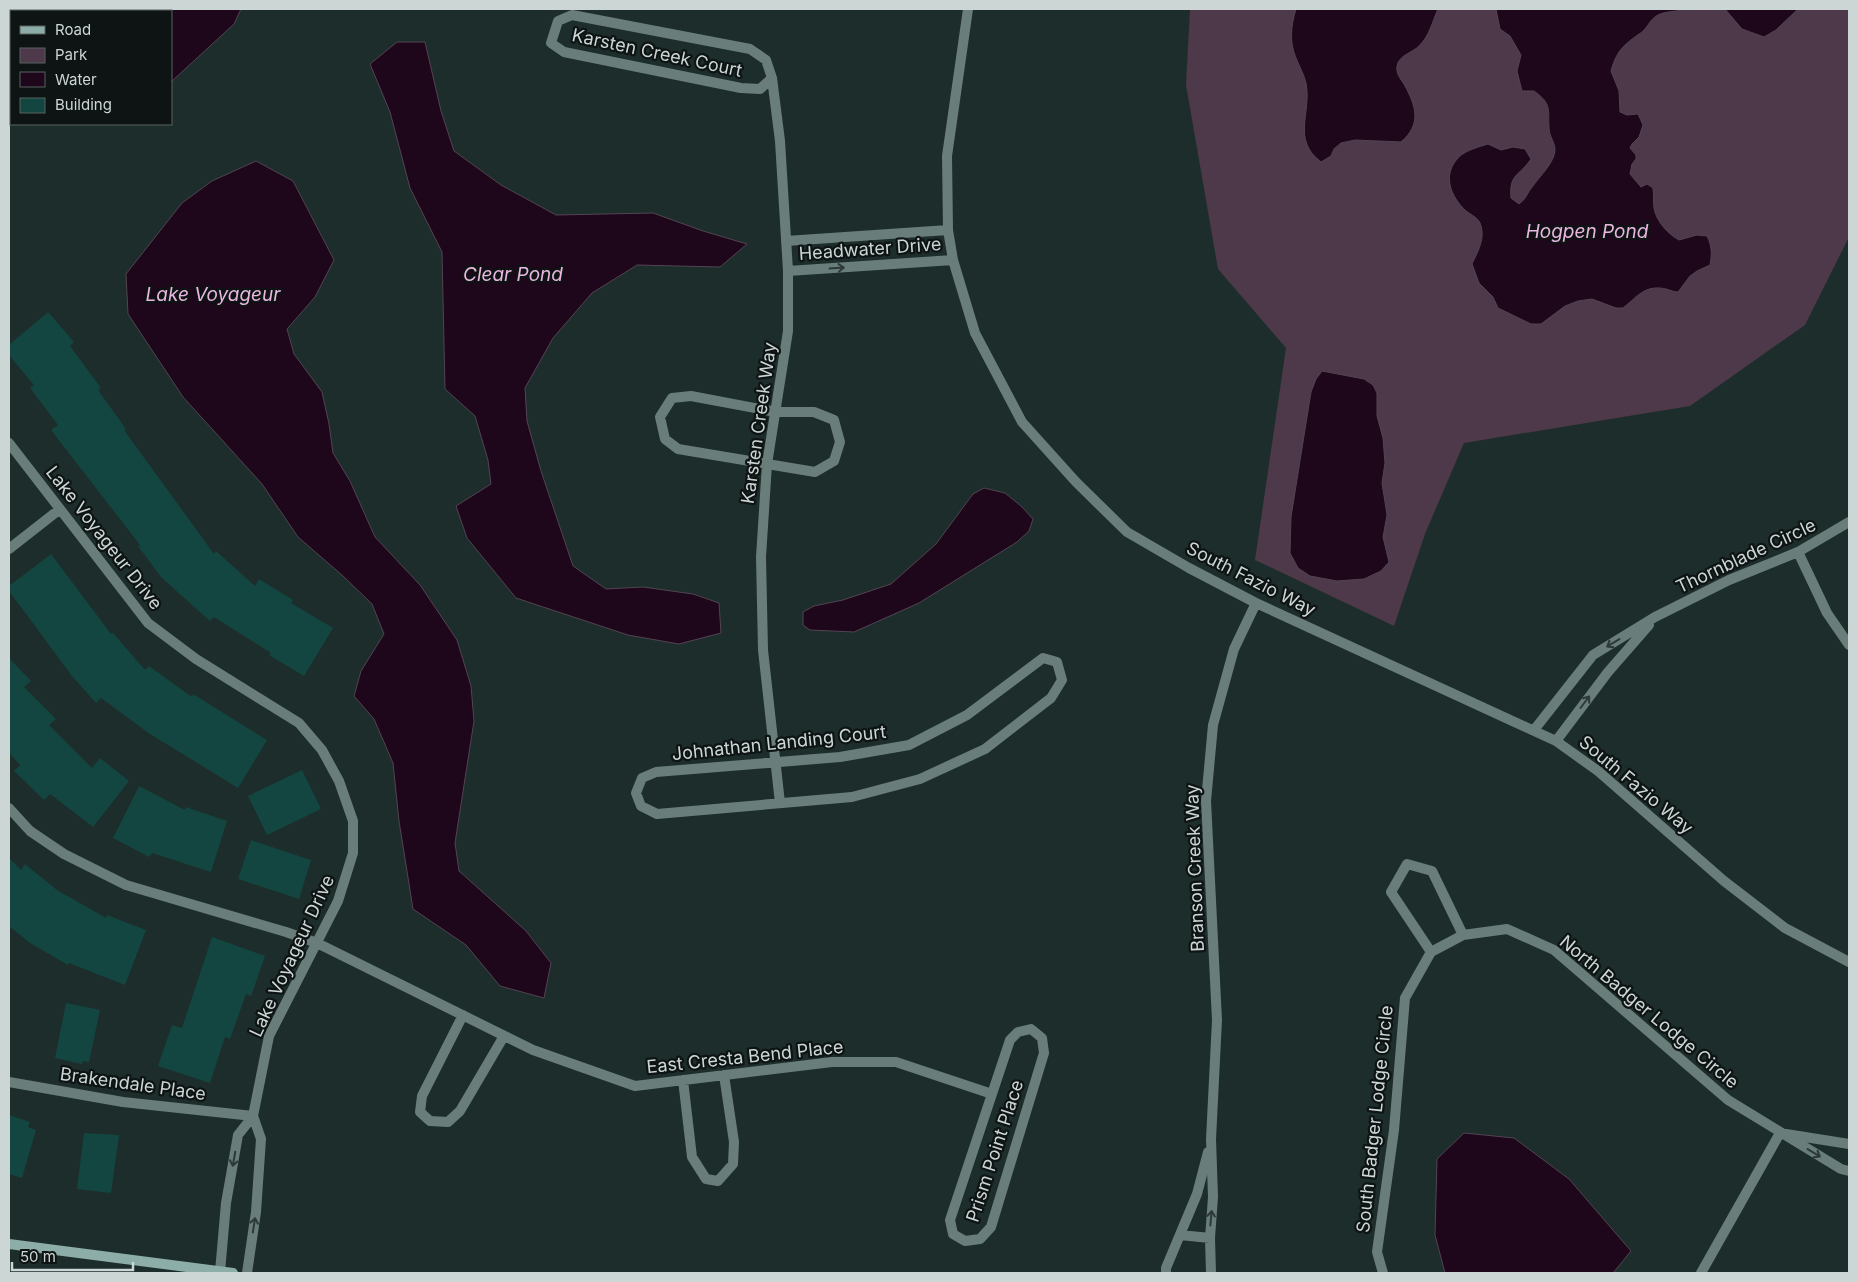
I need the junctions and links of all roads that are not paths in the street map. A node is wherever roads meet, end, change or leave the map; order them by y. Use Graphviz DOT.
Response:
graph roads {
  1 [pos="968,9"];
  2 [pos="772,78"];
  3 [pos="948,230"];
  4 [pos="786,241"];
  5 [pos="953,260"];
  6 [pos="788,271"];
  7 [pos="776,412"];
  8 [pos="9,443"];
  9 [pos="767,464"];
  10 [pos="60,510"];
  11 [pos="1849,522"];
  12 [pos="9,549"];
  13 [pos="1798,552"];
  14 [pos="1256,603"];
  15 [pos="1655,617"];
  16 [pos="1849,645"];
  17 [pos="1534,730"];
  18 [pos="1556,741"];
  19 [pos="775,763"];
  20 [pos="780,803"];
  21 [pos="9,808"];
  22 [pos="1463,935"];
  23 [pos="317,943"];
  24 [pos="1431,952"];
  25 [pos="1849,962"];
  26 [pos="463,1015"];
  27 [pos="504,1036"];
  28 [pos="724,1075"];
  29 [pos="683,1080"];
  30 [pos="9,1082"];
  31 [pos="992,1094"];
  32 [pos="253,1116"];
  33 [pos="1780,1133"];
  34 [pos="1211,1139"];
  35 [pos="1849,1144"];
  36 [pos="1849,1171"];
  37 [pos="1180,1235"];
  38 [pos="1210,1238"];
  39 [pos="9,1244"];
  40 [pos="220,1272"];
  41 [pos="233,1273"];
  42 [pos="246,1273"];
  43 [pos="1166,1273"];
  44 [pos="1211,1273"];
  45 [pos="1384,1273"];
  46 [pos="1701,1273"];
  1 -- 3 [label="street, South Fazio Way"];
  2 -- 2 [label="street, Karsten Creek Court"];
  2 -- 4 [label="street, Karsten Creek Way"];
  3 -- 4 [label="street, Headwater Drive"];
  3 -- 5 [label="street, South Fazio Way"];
  4 -- 6 [label="street, Karsten Creek Way"];
  6 -- 5 [label="street, Headwater Drive, one-way"];
  5 -- 14 [label="street, South Fazio Way"];
  6 -- 7 [label="street, Karsten Creek Way"];
  7 -- 9 [label="street, Karsten Creek Way"];
  7 -- 9 [label="street"];
  7 -- 9 [label="street"];
  8 -- 10 [label="street, Lake Voyageur Drive"];
  9 -- 19 [label="street, Karsten Creek Way"];
  10 -- 12 [label="street"];
  10 -- 23 [label="street, Lake Voyageur Drive"];
  11 -- 13 [label="street, Thornblade Circle"];
  13 -- 15 [label="street, Thornblade Circle"];
  13 -- 16 [label="street"];
  14 -- 17 [label="street, South Fazio Way"];
  14 -- 34 [label="street, Branson Creek Way"];
  15 -- 17 [label="street, Thornblade Circle, one-way"];
  18 -- 15 [label="street, Thornblade Circle, one-way"];
  17 -- 18 [label="street, South Fazio Way"];
  18 -- 25 [label="street, South Fazio Way"];
  19 -- 20 [label="street, Karsten Creek Way"];
  19 -- 20 [label="street, Johnathan Landing Court"];
  19 -- 20 [label="street, Johnathan Landing Court"];
  21 -- 23 [label="street, East Cresta Bend Place"];
  22 -- 24 [label="street, North Badger Lodge Circle"];
  22 -- 24 [label="street"];
  22 -- 33 [label="street, North Badger Lodge Circle"];
  23 -- 26 [label="street, East Cresta Bend Place"];
  23 -- 32 [label="street, Lake Voyageur Drive"];
  24 -- 45 [label="street, South Badger Lodge Circle"];
  26 -- 27 [label="street, East Cresta Bend Place"];
  26 -- 27 [label="street"];
  27 -- 29 [label="street, East Cresta Bend Place"];
  28 -- 29 [label="street, East Cresta Bend Place"];
  28 -- 29 [label="street"];
  28 -- 31 [label="street, East Cresta Bend Place"];
  30 -- 32 [label="street, Brakendale Place"];
  31 -- 31 [label="street, Prism Point Place"];
  32 -- 40 [label="street, Lake Voyageur Drive, one-way"];
  42 -- 32 [label="street, Lake Voyageur Drive, one-way"];
  33 -- 35 [label="street, North Badger Lodge Circle"];
  33 -- 36 [label="street, North Badger Lodge Circle, one-way"];
  33 -- 46 [label="street"];
  34 -- 37 [label="street, Branson Creek Way"];
  38 -- 34 [label="street, Branson Creek Way, one-way"];
  37 -- 38 [label="street"];
  37 -- 43 [label="street, Branson Creek Way"];
  38 -- 44 [label="street, Branson Creek Way"];
  39 -- 40 [label="main road"];
  40 -- 41 [label="main road"];
}
